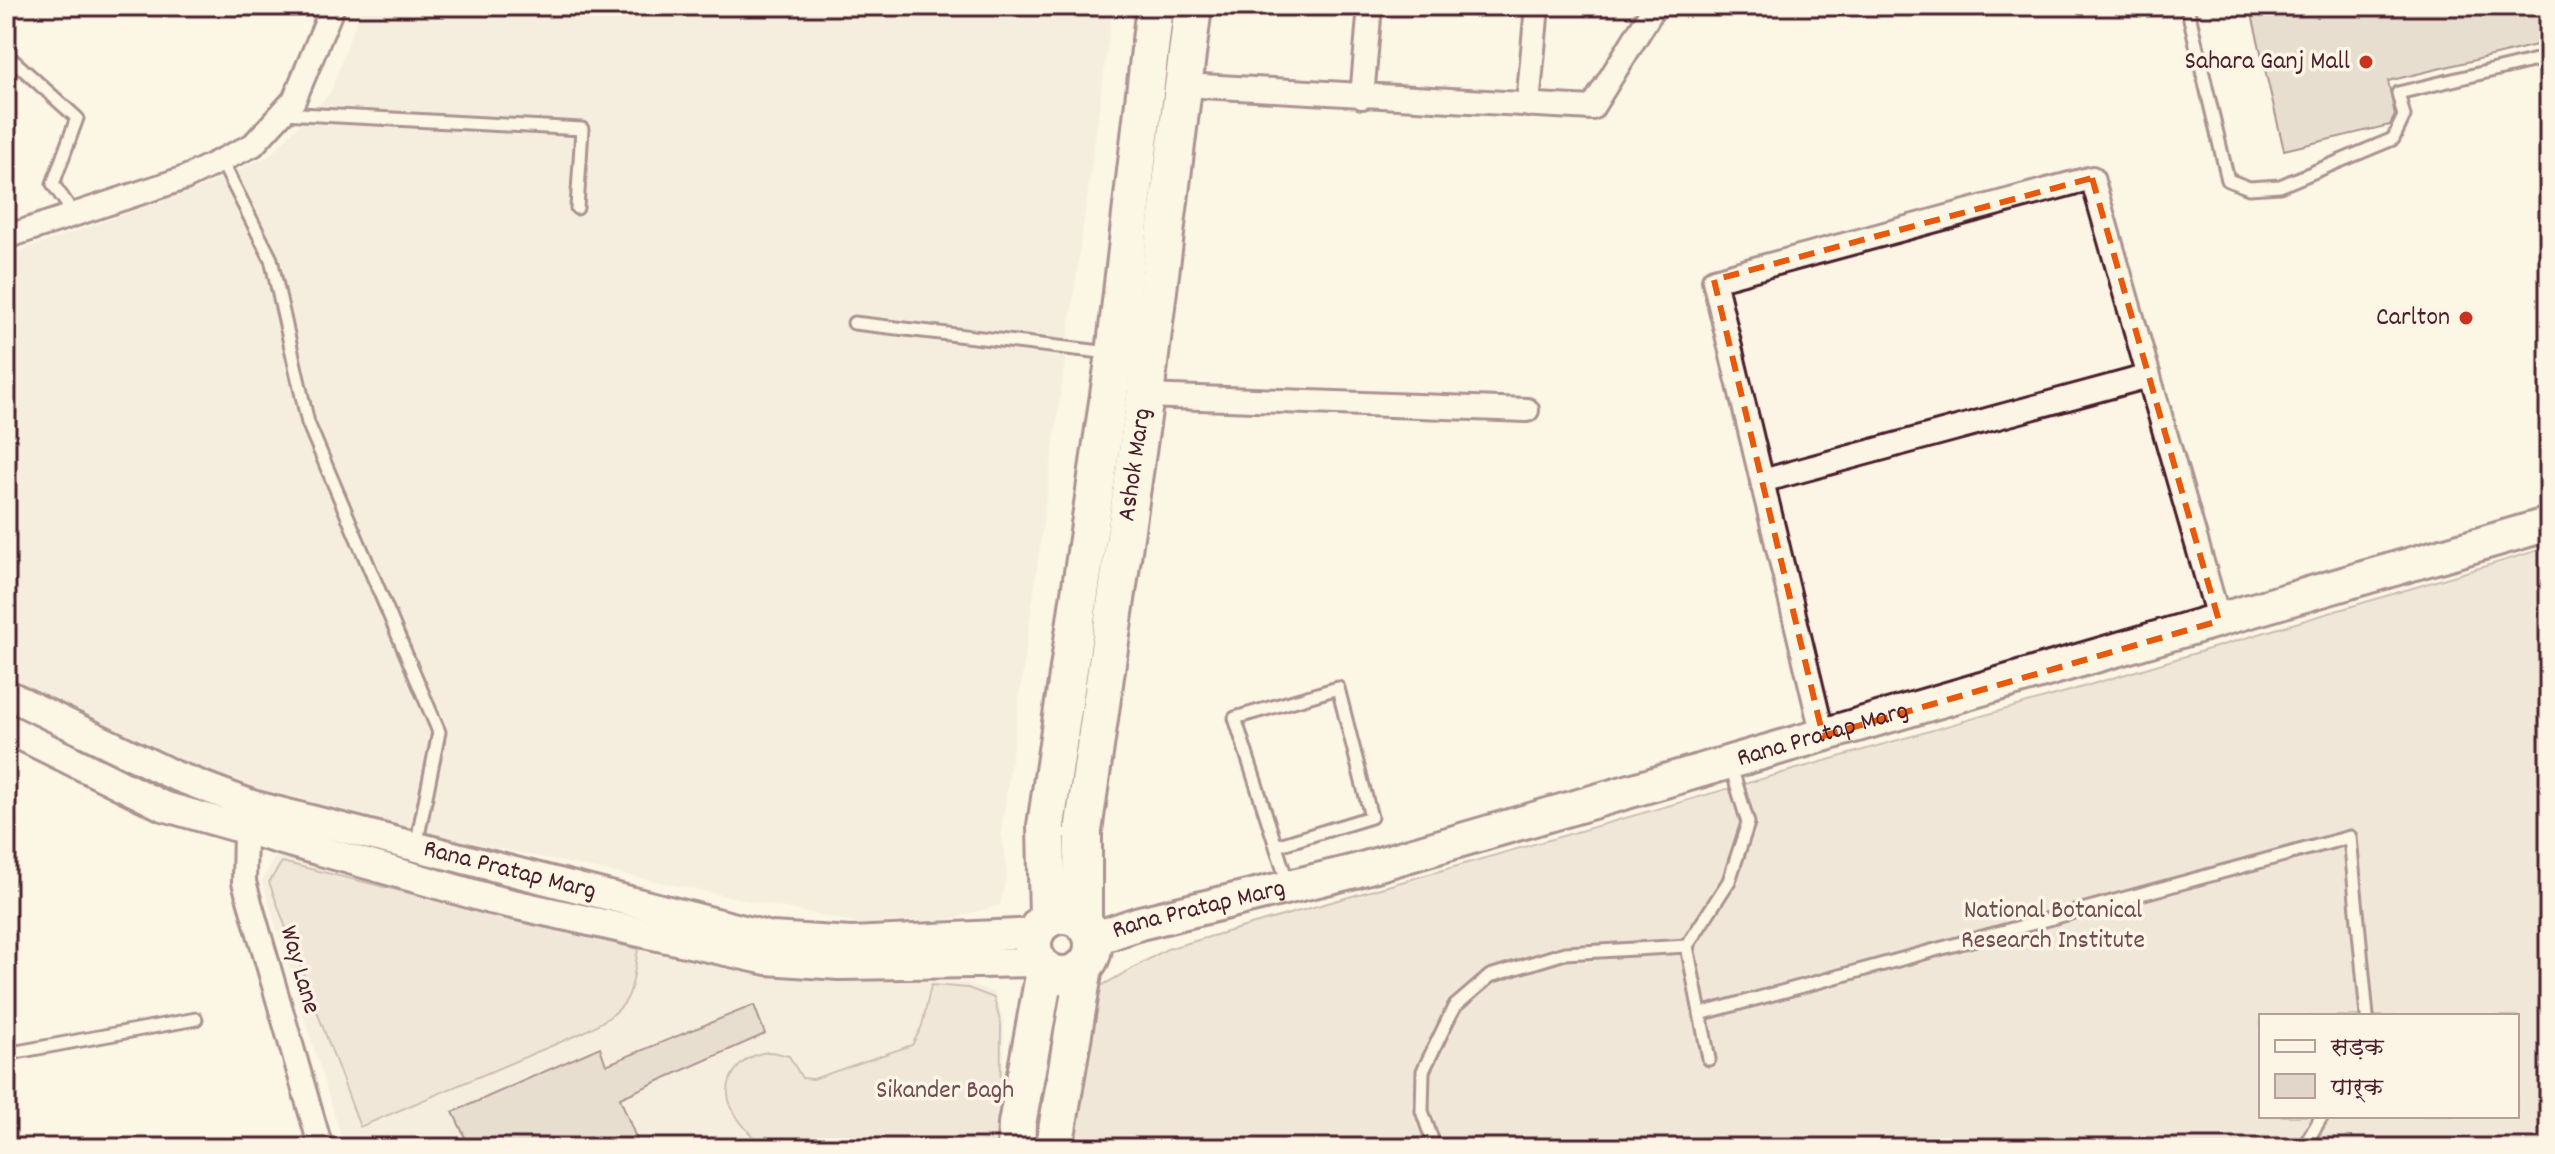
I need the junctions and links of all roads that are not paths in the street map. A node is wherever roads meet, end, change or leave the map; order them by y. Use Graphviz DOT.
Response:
graph roads {
  1 [pos="333,6"];
  2 [pos="1155,6"];
  3 [pos="1193,6"];
  4 [pos="1370,6"];
  5 [pos="1537,6"];
  6 [pos="1655,6"];
  7 [pos="2187,6"];
  8 [pos="6,54"];
  9 [pos="2549,57"];
  10 [pos="1184,85"];
  11 [pos="1362,97"];
  12 [pos="1528,105"];
  13 [pos="282,113"];
  14 [pos="221,160"];
  15 [pos="577,208"];
  16 [pos="74,214"];
  17 [pos="6,237"];
  18 [pos="854,323"];
  19 [pos="1115,354"];
  20 [pos="2149,376"];
  21 [pos="1145,396"];
  22 [pos="1527,410"];
  23 [pos="1762,481"];
  24 [pos="2549,524"];
  25 [pos="2219,621"];
  26 [pos="6,694"];
  27 [pos="6,728"];
  28 [pos="1823,736"];
  29 [pos="1729,763"];
  30 [pos="249,817"];
  31 [pos="1276,846"];
  32 [pos="416,847"];
  33 [pos="1289,888"];
  34 [pos="1087,943"];
  35 [pos="1042,946"];
  36 [pos="1687,946"];
  37 [pos="1700,1014"];
  38 [pos="2367,1014"];
  39 [pos="196,1019"];
  40 [pos="6,1054"];
  41 [pos="1709,1059"];
  42 [pos="2321,1118"];
  43 [pos="317,1146"];
  44 [pos="1016,1148"];
  45 [pos="1054,1148"];
  46 [pos="1435,1148"];
  47 [pos="2303,1148"];
  1 -- 13 [label="street"];
  2 -- 19 [label="main road, Ashok Marg"];
  3 -- 10 [label="main road, Ashok Marg"];
  4 -- 11 [label="street"];
  5 -- 12 [label="street"];
  6 -- 12 [label="street"];
  7 -- 9 [label="lane"];
  8 -- 16 [label="lane"];
  10 -- 11 [label="street"];
  10 -- 21 [label="main road, Ashok Marg"];
  11 -- 12 [label="street"];
  13 -- 14 [label="street"];
  13 -- 15 [label="lane"];
  14 -- 16 [label="street"];
  14 -- 32 [label="lane"];
  16 -- 17 [label="street"];
  18 -- 19 [label="lane"];
  19 -- 35 [label="main road, Ashok Marg"];
  20 -- 23 [label="street"];
  20 -- 23 [label="street"];
  20 -- 25 [label="street"];
  21 -- 22 [label="street"];
  21 -- 34 [label="main road, Ashok Marg"];
  23 -- 28 [label="street"];
  24 -- 25 [label="main road, Rana Pratap Marg"];
  25 -- 28 [label="main road, Rana Pratap Marg"];
  26 -- 30 [label="street, Rana Pratap Marg"];
  27 -- 30 [label="street, Rana Pratap Marg"];
  28 -- 29 [label="main road, Rana Pratap Marg"];
  29 -- 33 [label="main road, Rana Pratap Marg"];
  29 -- 36 [label="lane"];
  30 -- 32 [label="street, Rana Pratap Marg"];
  30 -- 35 [label="street, Rana Pratap Marg"];
  30 -- 43 [label="street, Way Lane"];
  31 -- 31 [label="lane"];
  31 -- 33 [label="lane"];
  32 -- 35 [label="street, Rana Pratap Marg"];
  33 -- 34 [label="main road, Rana Pratap Marg"];
  34 -- 35 [label="main road"];
  34 -- 35 [label="main road"];
  34 -- 45 [label="main road, Ashok Marg"];
  35 -- 44 [label="main road, Ashok Marg"];
  36 -- 37 [label="lane"];
  36 -- 46 [label="lane"];
  37 -- 38 [label="lane"];
  37 -- 41 [label="lane"];
  39 -- 40 [label="lane"];
  42 -- 47 [label="lane"];
}
